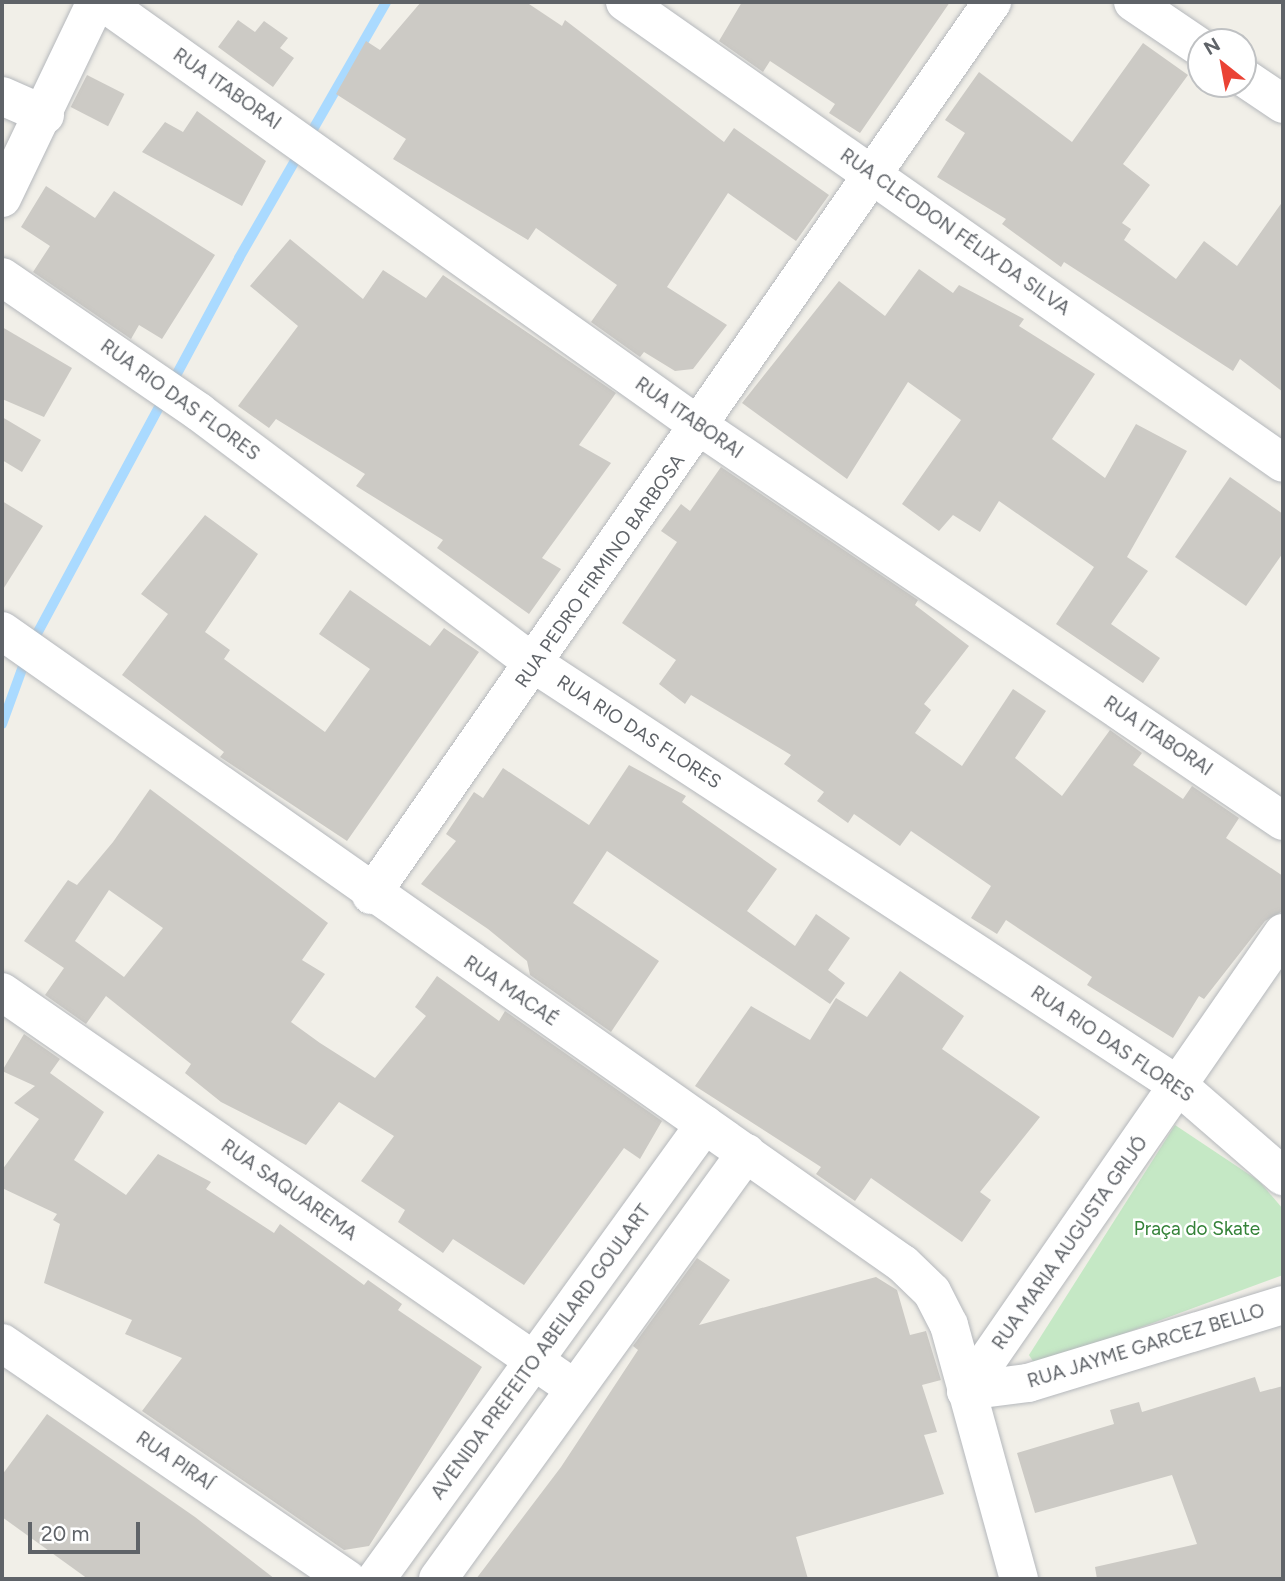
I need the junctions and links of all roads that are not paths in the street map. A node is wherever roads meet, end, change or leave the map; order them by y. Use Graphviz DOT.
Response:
graph roads {
  1 [pos="96,2"];
  2 [pos="103,2"];
  3 [pos="625,2"];
  4 [pos="992,2"];
  5 [pos="1133,2"];
  6 [pos="1187,39"];
  7 [pos="1257,86"];
  8 [pos="2,96"];
  9 [pos="1283,104"];
  10 [pos="44,115"];
  11 [pos="874,176"];
  12 [pos="2,198"];
  13 [pos="2,277"];
  14 [pos="702,428"];
  15 [pos="1283,463"];
  16 [pos="2,631"];
  17 [pos="533,663"];
  18 [pos="1283,821"];
  19 [pos="371,895"];
  20 [pos="1283,933"];
  21 [pos="16,1002"];
  22 [pos="1179,1086"];
  23 [pos="705,1125"];
  24 [pos="746,1153"];
  25 [pos="1283,1176"];
  26 [pos="1283,1304"];
  27 [pos="15,1353"];
  28 [pos="534,1361"];
  29 [pos="575,1389"];
  30 [pos="966,1391"];
  31 [pos="347,1579"];
  32 [pos="376,1579"];
  33 [pos="438,1579"];
  34 [pos="1019,1579"];
  1 -- 10 [label="street"];
  2 -- 14 [label="street, RUA ITABORAI"];
  3 -- 11 [label="street, RUA CLEODON FÉLIX DA SILVA"];
  4 -- 11 [label="street, RUA PEDRO FIRMINO BARBOSA"];
  5 -- 6 [label="street"];
  7 -- 9 [label="street"];
  8 -- 10 [label="street"];
  10 -- 12 [label="street"];
  11 -- 14 [label="street, RUA PEDRO FIRMINO BARBOSA"];
  11 -- 15 [label="street, RUA CLEODON FÉLIX DA SILVA"];
  13 -- 17 [label="street, RUA RIO DAS FLORES"];
  14 -- 17 [label="street, RUA PEDRO FIRMINO BARBOSA"];
  14 -- 18 [label="street, RUA ITABORAI"];
  16 -- 19 [label="street, RUA MACAÉ"];
  17 -- 19 [label="street, RUA PEDRO FIRMINO BARBOSA"];
  17 -- 22 [label="street, RUA RIO DAS FLORES"];
  19 -- 23 [label="street, RUA MACAÉ"];
  20 -- 22 [label="street, RUA MARIA AUGUSTA GRIJÓ"];
  21 -- 28 [label="street, RUA SAQUAREMA"];
  22 -- 25 [label="street, RUA RIO DAS FLORES"];
  22 -- 30 [label="street, RUA MARIA AUGUSTA GRIJÓ"];
  23 -- 24 [label="street, RUA MACAÉ"];
  23 -- 28 [label="street, AVENIDA PREFEITO ABEILARD GOULART"];
  24 -- 29 [label="street"];
  24 -- 30 [label="street, RUA MACAÉ"];
  26 -- 30 [label="street, RUA JAYME GARCEZ BELLO"];
  27 -- 31 [label="street, RUA PIRAÍ"];
  28 -- 29 [label="street, RUA SAQUAREMA"];
  28 -- 32 [label="street, AVENIDA PREFEITO ABEILARD GOULART"];
  29 -- 33 [label="street"];
  30 -- 34 [label="street"];
}
